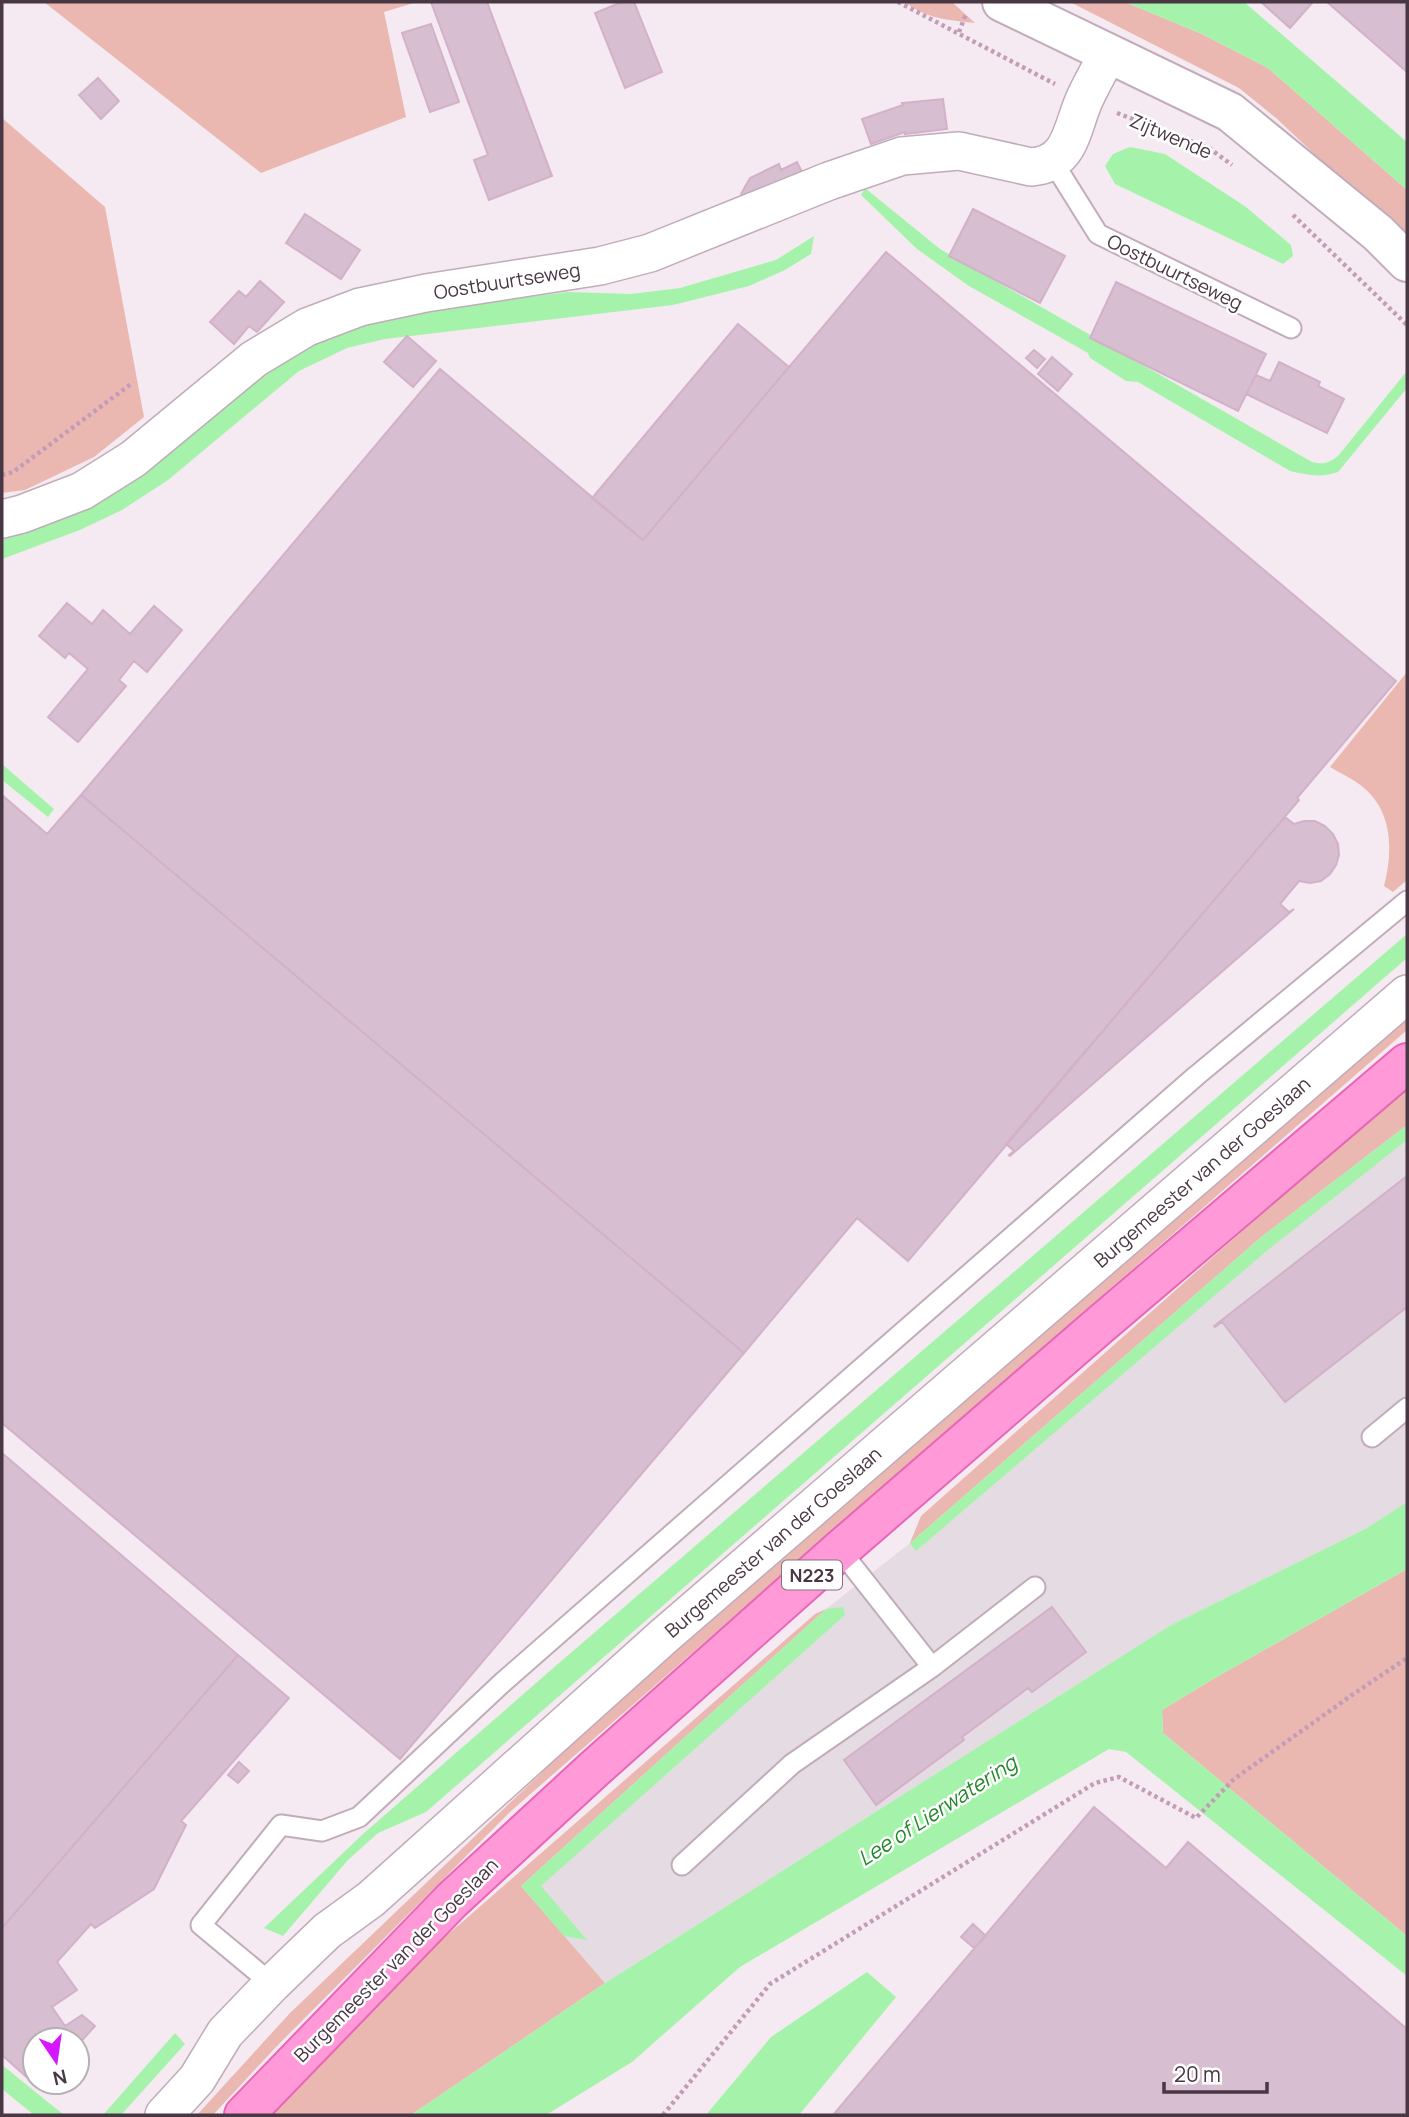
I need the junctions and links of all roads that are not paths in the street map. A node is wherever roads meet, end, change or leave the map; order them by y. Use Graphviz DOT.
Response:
graph roads {
  1 [pos="984,7"];
  2 [pos="1108,54"];
  3 [pos="1053,162"];
  4 [pos="1407,262"];
  5 [pos="1292,328"];
  6 [pos="2,519"];
  7 [pos="1407,901"];
  8 [pos="1407,994"];
  9 [pos="1407,1063"];
  10 [pos="1407,1408"];
  11 [pos="1373,1437"];
  12 [pos="840,1550"];
  13 [pos="1035,1587"];
  14 [pos="932,1667"];
  15 [pos="682,1865"];
  16 [pos="272,1984"];
  17 [pos="164,2115"];
  18 [pos="244,2115"];
  1 -- 2 [label="street"];
  2 -- 3 [label="street"];
  2 -- 4 [label="street"];
  3 -- 5 [label="lane, Oostbuurtseweg"];
  3 -- 6 [label="street, Oostbuurtseweg"];
  7 -- 16 [label="lane"];
  8 -- 16 [label="street, Burgemeester van der Goeslaan"];
  9 -- 12 [label="main road, Burgemeester van der Goeslaan / N223"];
  10 -- 11 [label="lane"];
  12 -- 14 [label="lane"];
  12 -- 18 [label="main road, Burgemeester van der Goeslaan / N223"];
  13 -- 14 [label="lane"];
  14 -- 15 [label="lane"];
  16 -- 17 [label="street, Burgemeester van der Goeslaan"];
}
